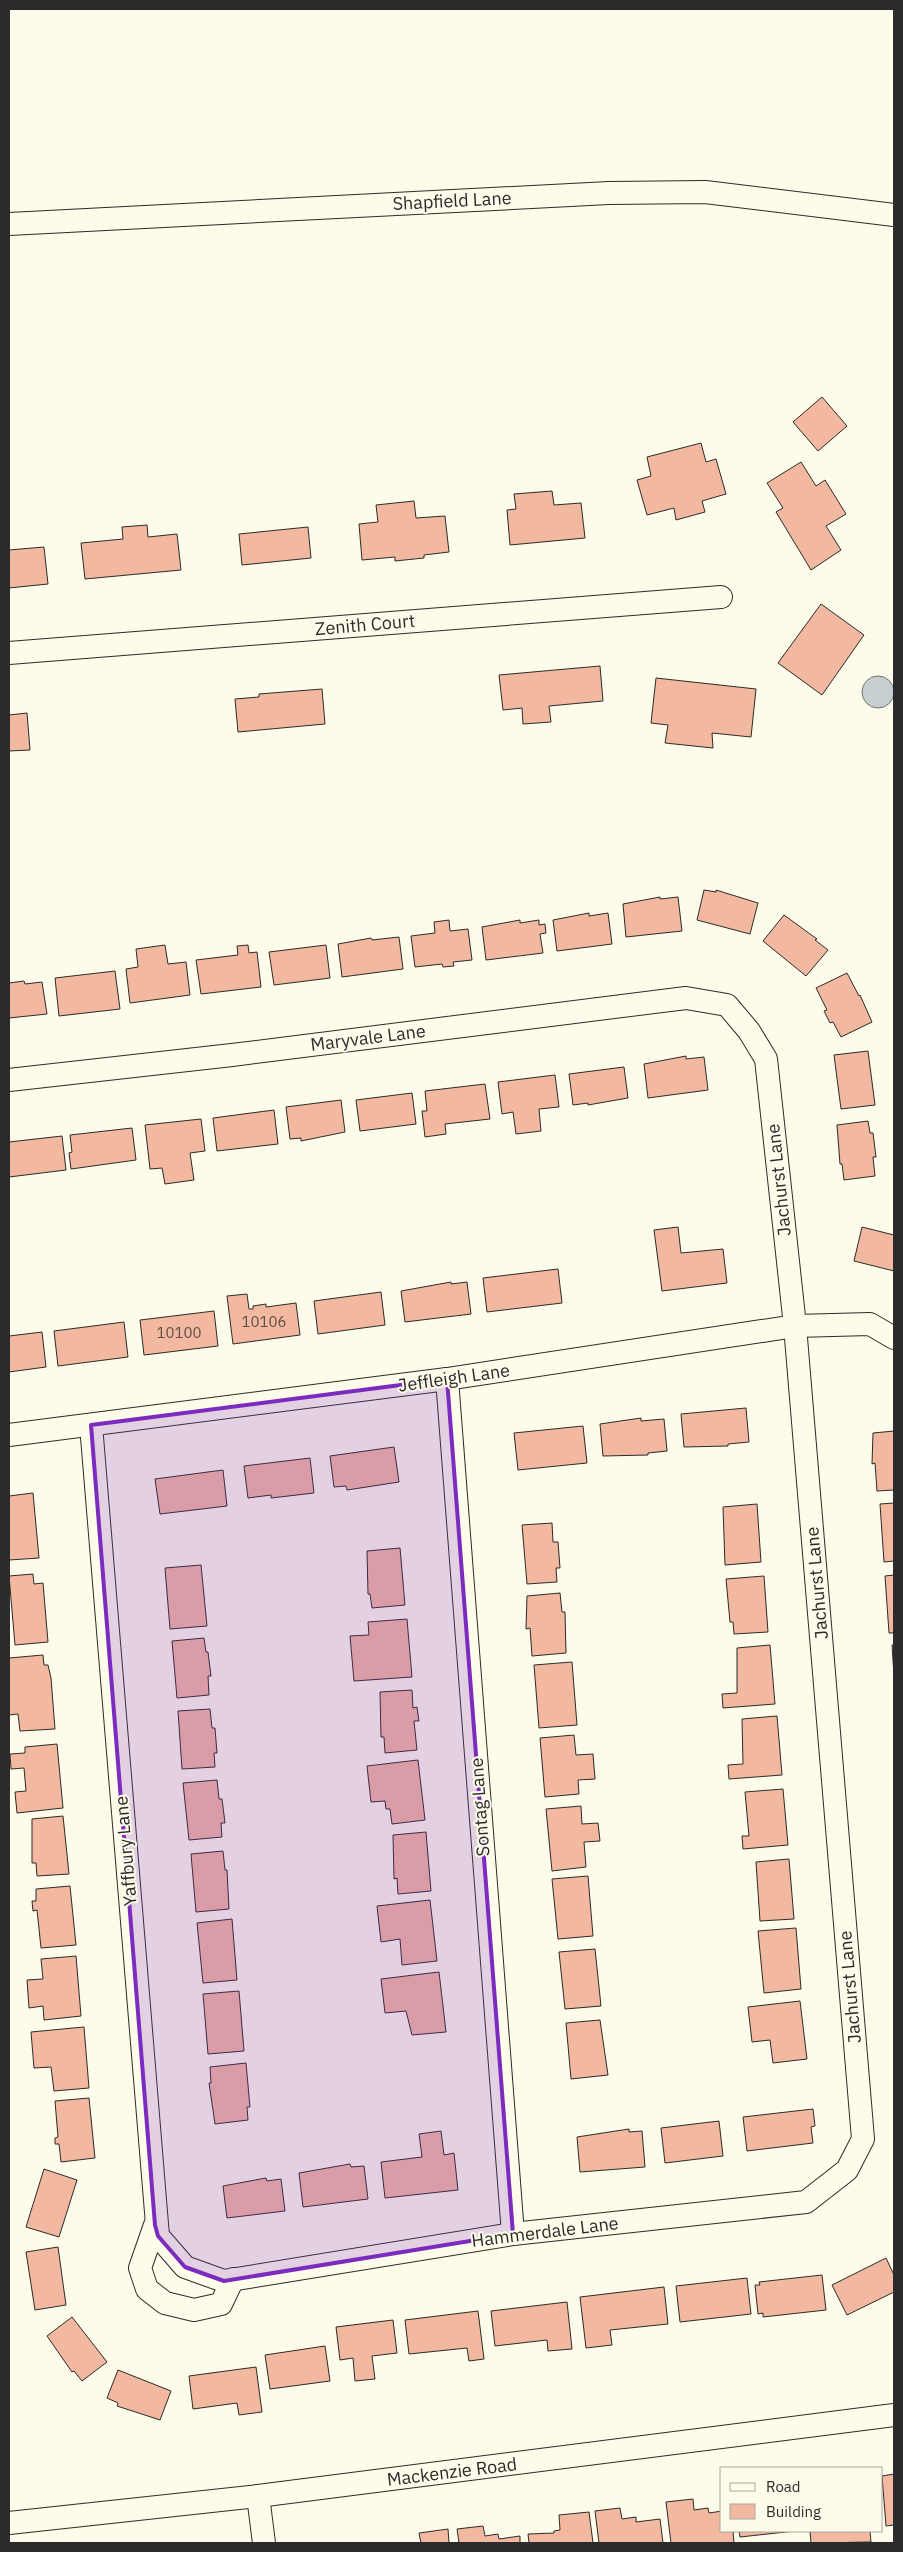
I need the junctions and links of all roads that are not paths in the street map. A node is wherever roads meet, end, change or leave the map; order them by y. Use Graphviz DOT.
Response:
graph roads {
  1 [pos="894,215"];
  2 [pos="9,224"];
  3 [pos="721,597"];
  4 [pos="9,653"];
  5 [pos="727,1006"];
  6 [pos="9,1080"];
  7 [pos="795,1326"];
  8 [pos="894,1338"];
  9 [pos="447,1379"];
  10 [pos="91,1425"];
  11 [pos="9,1435"];
  12 [pos="847,2170"];
  13 [pos="155,2225"];
  14 [pos="513,2234"];
  15 [pos="185,2267"];
  16 [pos="233,2279"];
  17 [pos="894,2415"];
  18 [pos="258,2496"];
  19 [pos="9,2523"];
  20 [pos="264,2543"];
  1 -- 2 [label="street, Shapfield Lane"];
  3 -- 4 [label="street, Zenith Court"];
  5 -- 6 [label="street, Maryvale Lane"];
  5 -- 7 [label="street, Jachurst Lane"];
  7 -- 8 [label="street, Jeffleigh Lane"];
  7 -- 9 [label="street, Jeffleigh Lane"];
  7 -- 12 [label="street, Jachurst Lane"];
  9 -- 10 [label="street, Jeffleigh Lane"];
  9 -- 14 [label="street, Sontag Lane"];
  10 -- 11 [label="street, Jeffleigh Lane"];
  10 -- 13 [label="street, Yaffbury Lane"];
  12 -- 14 [label="street, Hammerdale Lane"];
  13 -- 15 [label="street, Yaffbury Lane"];
  13 -- 16 [label="street"];
  14 -- 16 [label="street, Hammerdale Lane"];
  15 -- 16 [label="street, Hammerdale Lane"];
  17 -- 18 [label="street, Mackenzie Road"];
  18 -- 19 [label="street, Mackenzie Road"];
  18 -- 20 [label="street"];
}
